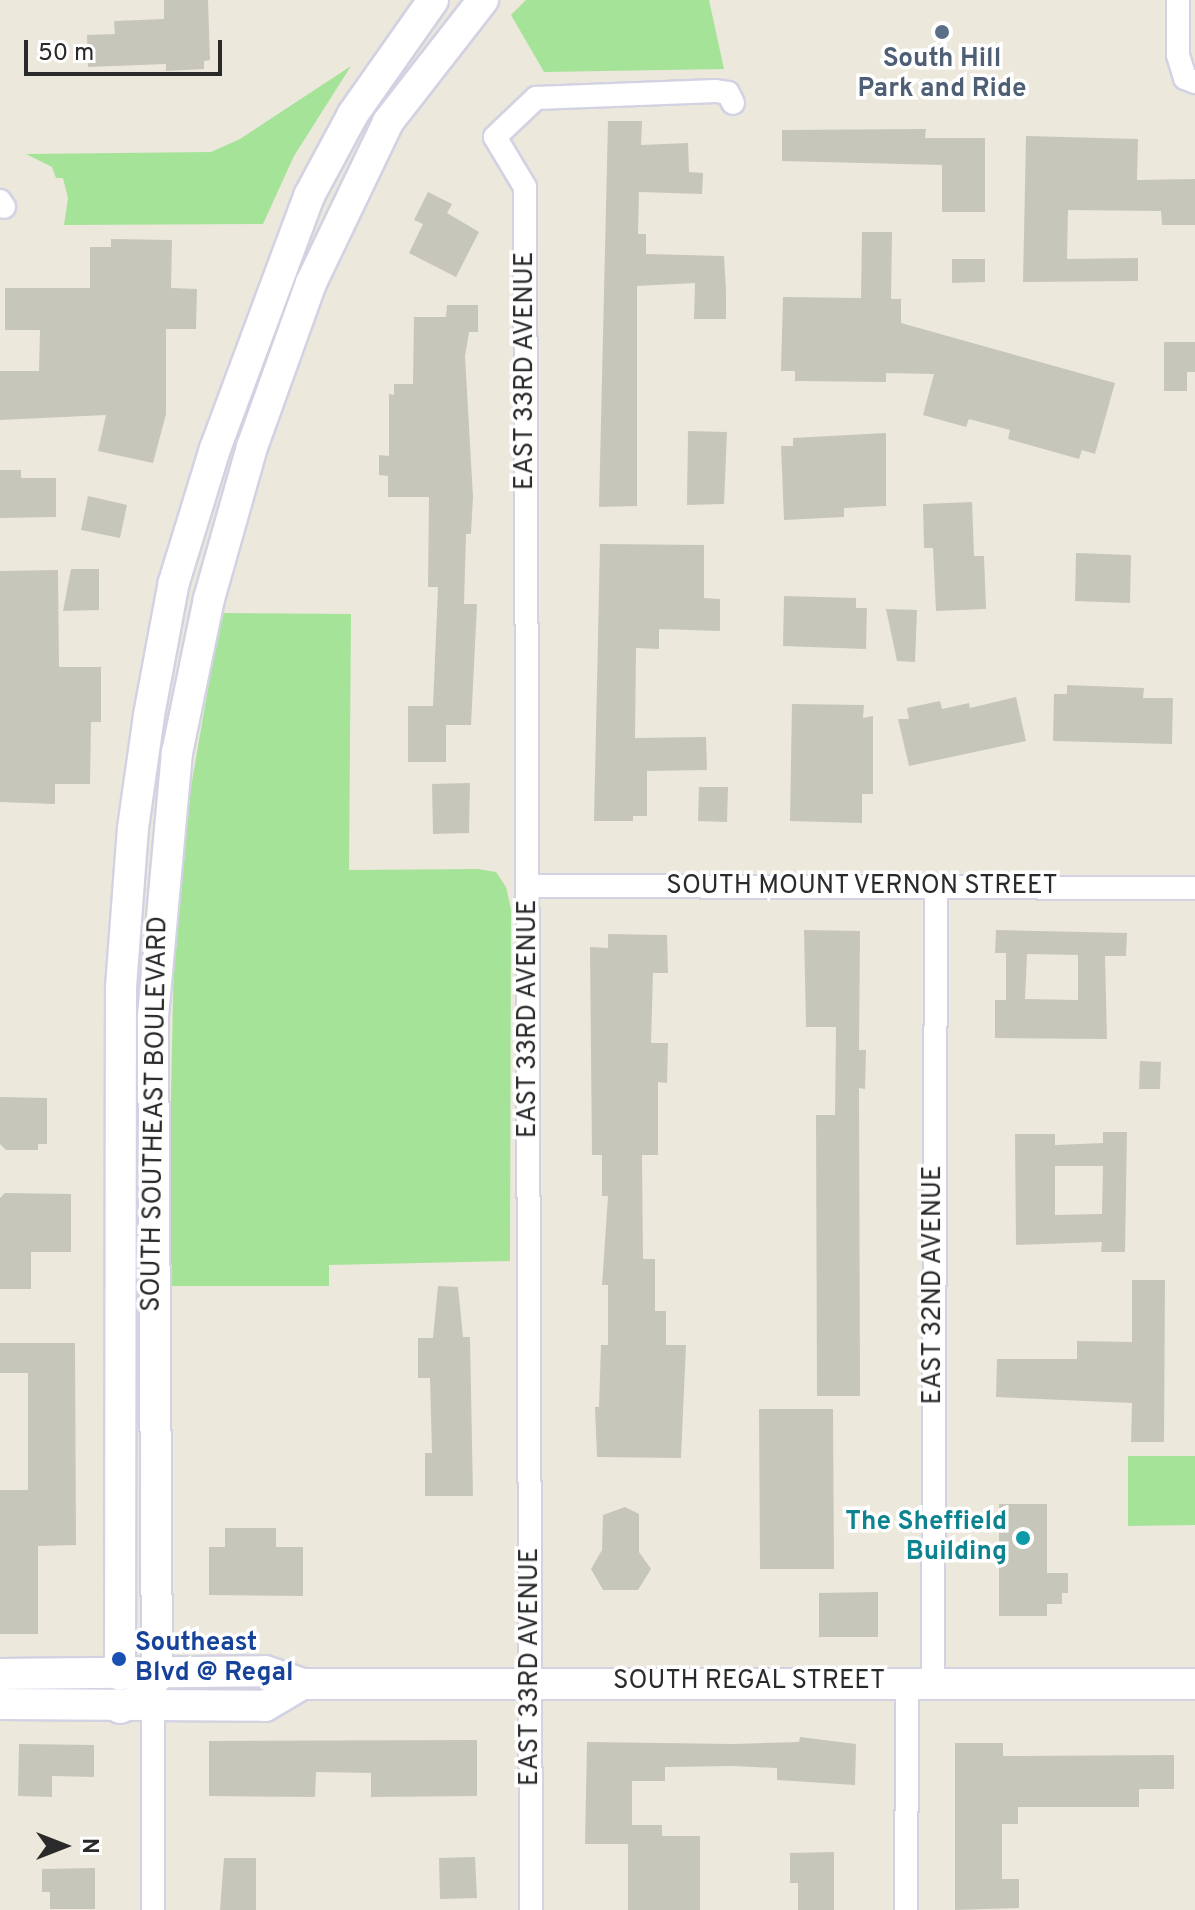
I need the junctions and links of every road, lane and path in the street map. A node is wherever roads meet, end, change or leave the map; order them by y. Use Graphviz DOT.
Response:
graph roads {
  1 [pos="433,0"];
  2 [pos="483,0"];
  3 [pos="1178,0"];
  4 [pos="1190,80"];
  5 [pos="733,103"];
  6 [pos="528,886"];
  7 [pos="936,887"];
  8 [pos="1195,888"];
  9 [pos="0,1674"];
  10 [pos="120,1675"];
  11 [pos="920,1682"];
  12 [pos="532,1683"];
  13 [pos="302,1684"];
  14 [pos="1195,1684"];
  15 [pos="144,1697"];
  16 [pos="0,1704"];
  17 [pos="153,1910"];
  18 [pos="531,1910"];
  19 [pos="906,1910"];
  1 -- 10 [label="main road, SOUTH SOUTHEAST BOULEVARD"];
  2 -- 15 [label="main road, SOUTH SOUTHEAST BOULEVARD"];
  3 -- 4 [label="street"];
  5 -- 6 [label="street, EAST 33RD AVENUE"];
  6 -- 7 [label="street, SOUTH MOUNT VERNON STREET"];
  6 -- 12 [label="street, EAST 33RD AVENUE"];
  7 -- 8 [label="street, SOUTH MOUNT VERNON STREET"];
  7 -- 11 [label="street, EAST 32ND AVENUE"];
  9 -- 10 [label="main road, SOUTH REGAL STREET"];
  10 -- 15 [label="main road, SOUTH REGAL STREET"];
  11 -- 12 [label="main road, SOUTH REGAL STREET"];
  11 -- 14 [label="main road, SOUTH REGAL STREET"];
  11 -- 19 [label="street, EAST 32ND AVENUE"];
  12 -- 13 [label="main road, SOUTH REGAL STREET"];
  12 -- 18 [label="street, EAST 33RD AVENUE"];
  13 -- 15 [label="main road, SOUTH REGAL STREET"];
  13 -- 15 [label="main road, SOUTH REGAL STREET"];
  15 -- 16 [label="main road, SOUTH REGAL STREET"];
  15 -- 17 [label="street"];
}
